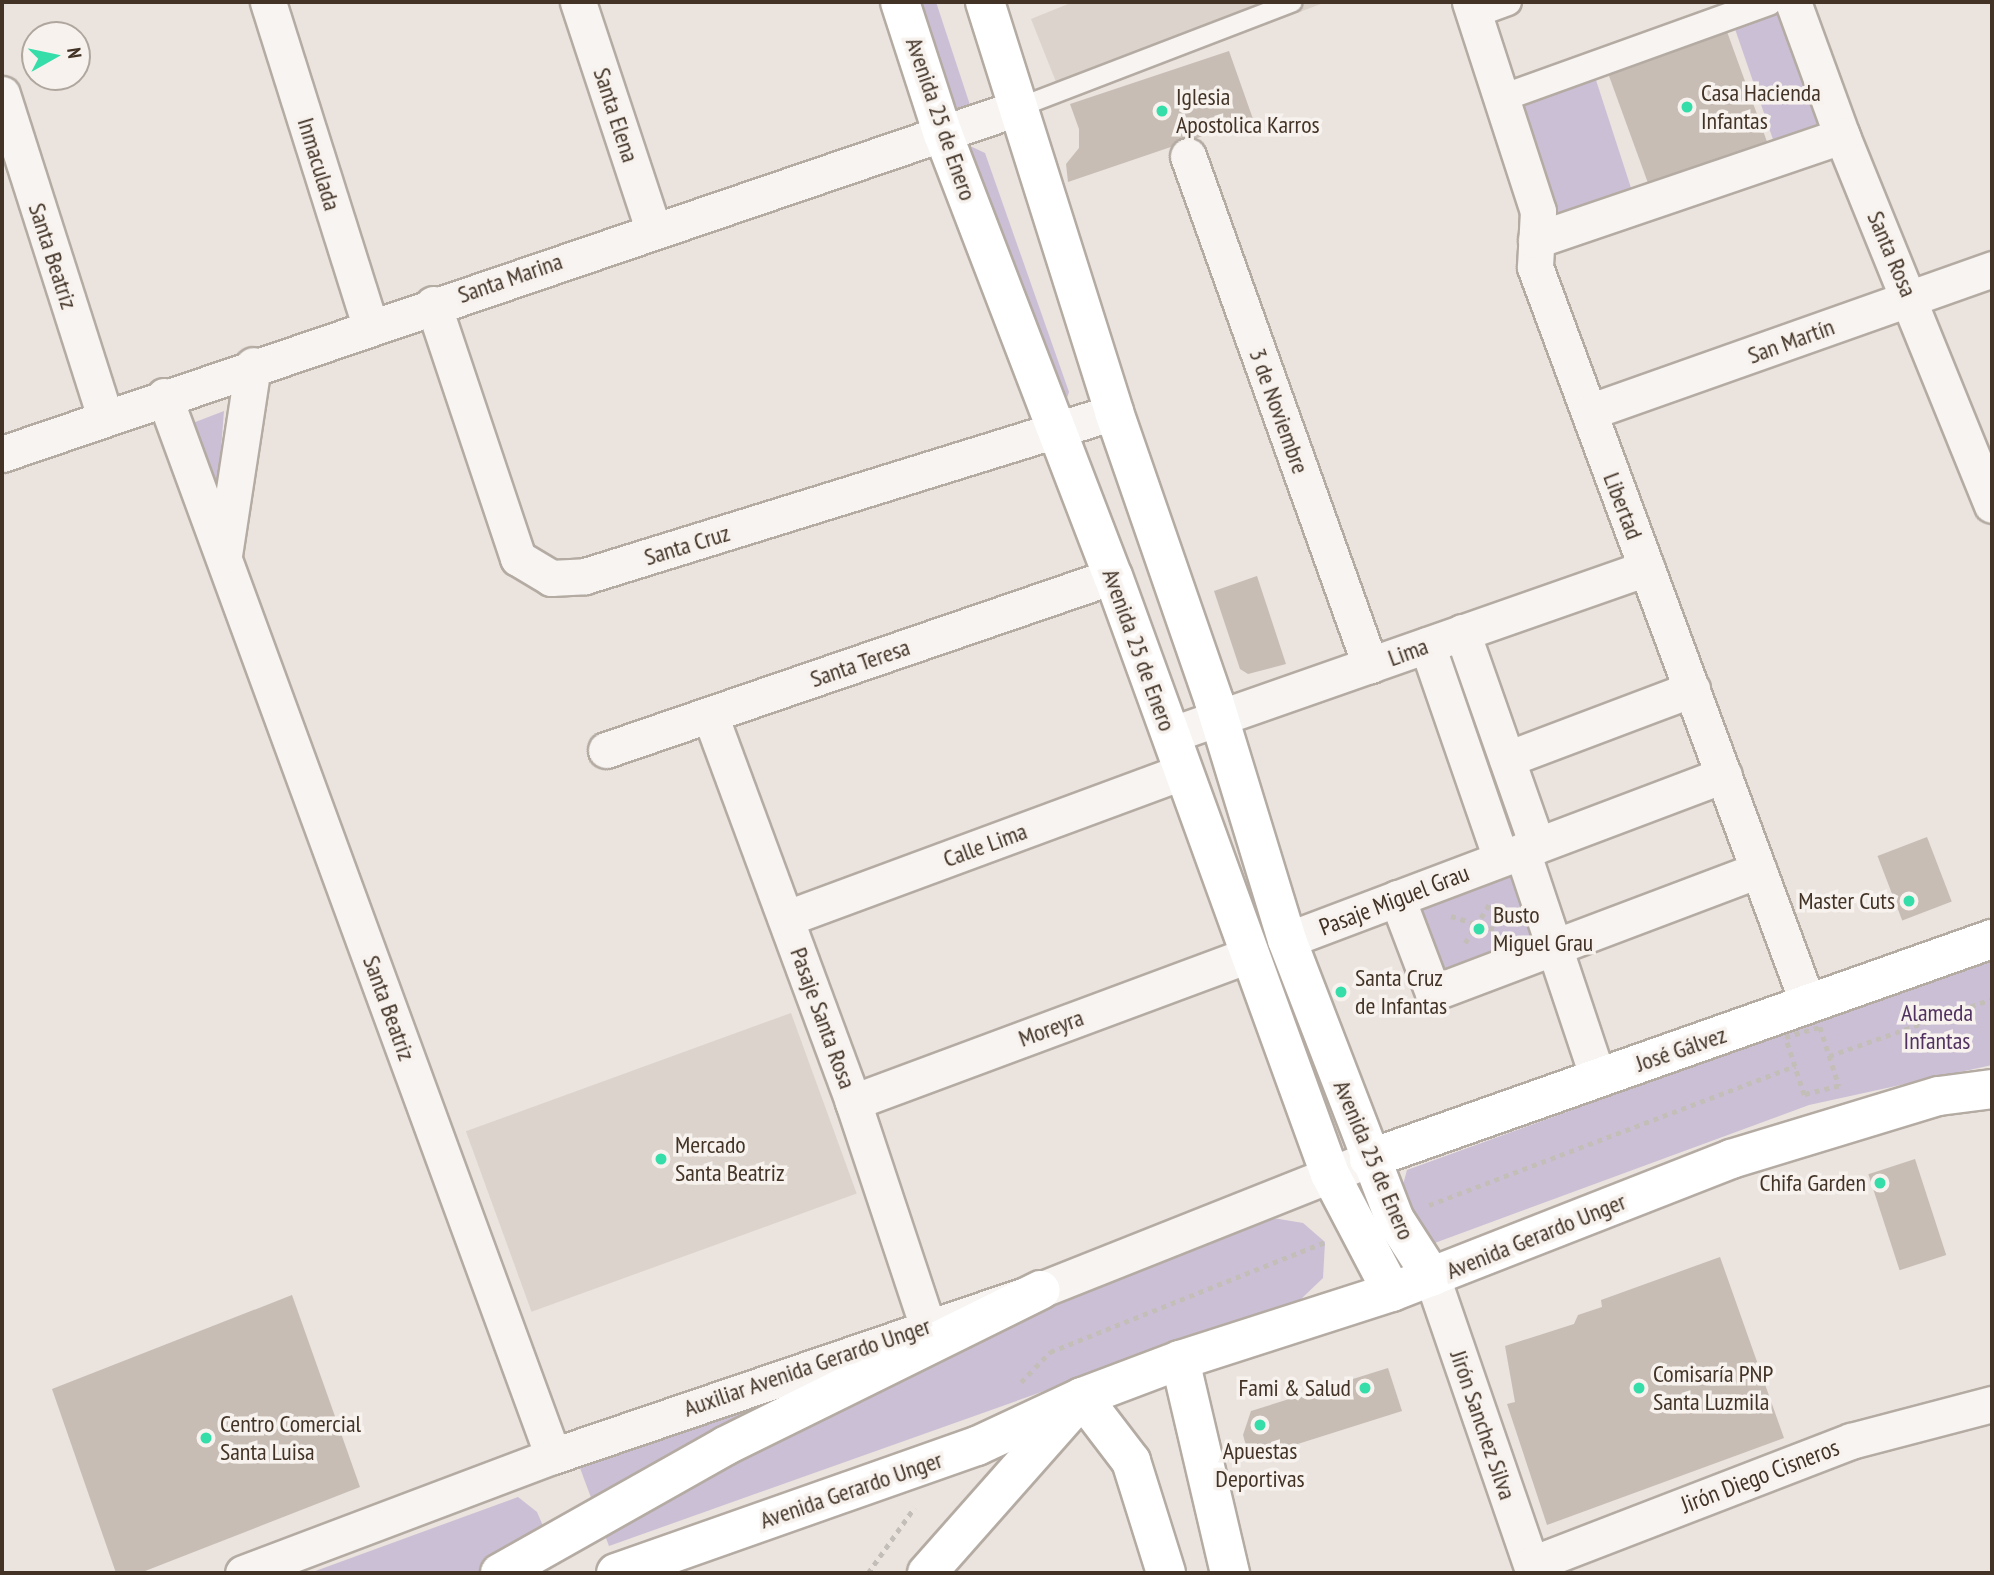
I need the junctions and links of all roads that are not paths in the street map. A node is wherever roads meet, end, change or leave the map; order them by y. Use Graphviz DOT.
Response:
graph roads {
  1 [pos="268,2"];
  2 [pos="578,2"];
  3 [pos="900,2"];
  4 [pos="1293,2"];
  5 [pos="1508,2"];
  6 [pos="1768,2"];
  7 [pos="1793,2"];
  8 [pos="992,7"];
  9 [pos="1472,8"];
  10 [pos="2,94"];
  11 [pos="1502,98"];
  12 [pos="1020,107"];
  13 [pos="943,134"];
  14 [pos="1842,136"];
  15 [pos="1188,156"];
  16 [pos="653,229"];
  17 [pos="1536,240"];
  18 [pos="1992,269"];
  19 [pos="1910,298"];
  20 [pos="433,304"];
  21 [pos="370,325"];
  22 [pos="253,365"];
  23 [pos="164,396"];
  24 [pos="1114,412"];
  25 [pos="1589,412"];
  26 [pos="105,417"];
  27 [pos="1059,431"];
  28 [pos="2,454"];
  29 [pos="1992,505"];
  30 [pos="224,560"];
  31 [pos="1647,568"];
  32 [pos="1114,576"];
  33 [pos="1462,632"];
  34 [pos="1427,645"];
  35 [pos="1370,665"];
  36 [pos="1692,689"];
  37 [pos="710,715"];
  38 [pos="1219,718"];
  39 [pos="1170,735"];
  40 [pos="606,750"];
  41 [pos="1507,759"];
  42 [pos="1182,772"];
  43 [pos="1724,775"];
  44 [pos="1520,852"];
  45 [pos="1759,870"];
  46 [pos="1397,898"];
  47 [pos="787,918"];
  48 [pos="1992,939"];
  49 [pos="1287,940"];
  50 [pos="1554,947"];
  51 [pos="1250,954"];
  52 [pos="1808,1004"];
  53 [pos="1598,1078"];
  54 [pos="1992,1089"];
  55 [pos="853,1102"];
  56 [pos="1370,1159"];
  57 [pos="1330,1174"];
  58 [pos="1433,1277"];
  59 [pos="1040,1290"];
  60 [pos="1392,1292"];
  61 [pos="927,1325"];
  62 [pos="1180,1360"];
  63 [pos="1082,1397"];
  64 [pos="1992,1404"];
  65 [pos="553,1456"];
  66 [pos="1533,1569"];
  67 [pos="243,1573"];
  68 [pos="500,1573"];
  69 [pos="616,1573"];
  70 [pos="927,1573"];
  71 [pos="1166,1573"];
  72 [pos="1230,1573"];
  1 -- 21 [label="street, Inmaculada"];
  2 -- 16 [label="street, Santa Elena"];
  3 -- 13 [label="main road, Avenida 25 de Enero"];
  4 -- 12 [label="lane"];
  5 -- 9 [label="street"];
  6 -- 11 [label="street"];
  7 -- 14 [label="street, Santa Rosa"];
  8 -- 12 [label="main road, Avenida 25 de Enero"];
  9 -- 11 [label="street, Libertad"];
  10 -- 26 [label="street, Santa Beatriz"];
  11 -- 17 [label="street, Libertad"];
  12 -- 13 [label="street, Santa Marina"];
  12 -- 24 [label="main road, Avenida 25 de Enero"];
  13 -- 16 [label="street, Santa Marina"];
  13 -- 27 [label="main road, Avenida 25 de Enero"];
  14 -- 17 [label="street"];
  14 -- 19 [label="street, Santa Rosa"];
  15 -- 35 [label="street, 3 de Noviembre"];
  16 -- 20 [label="street, Santa Marina"];
  17 -- 25 [label="street, Libertad"];
  18 -- 19 [label="street, San Martín"];
  19 -- 25 [label="street, San Martín"];
  19 -- 29 [label="street, Santa Rosa"];
  20 -- 21 [label="street, Santa Marina"];
  20 -- 27 [label="street, Santa Cruz"];
  21 -- 22 [label="street, Santa Marina"];
  22 -- 23 [label="street, Santa Marina"];
  22 -- 30 [label="street, Santa Beatriz"];
  23 -- 26 [label="street, Santa Marina"];
  23 -- 30 [label="street, Santa Beatriz"];
  24 -- 27 [label="street, Santa Cruz"];
  24 -- 38 [label="main road, Avenida 25 de Enero"];
  25 -- 31 [label="street, Libertad"];
  26 -- 28 [label="street, Santa Marina"];
  27 -- 32 [label="main road, Avenida 25 de Enero"];
  30 -- 65 [label="street, Santa Beatriz"];
  31 -- 33 [label="street, Lima"];
  31 -- 36 [label="street, Libertad"];
  32 -- 37 [label="street, Santa Teresa"];
  32 -- 39 [label="main road, Avenida 25 de Enero"];
  33 -- 34 [label="street, Lima"];
  33 -- 41 [label="street, Pasaje Miguel Grau"];
  34 -- 35 [label="street, Lima"];
  34 -- 44 [label="street, Pasaje Miguel Grau"];
  35 -- 38 [label="street, Lima"];
  36 -- 41 [label="street"];
  36 -- 43 [label="street, Libertad"];
  37 -- 40 [label="street, Santa Teresa"];
  37 -- 47 [label="street, Pasaje Santa Rosa"];
  38 -- 39 [label="street, Lima"];
  38 -- 49 [label="main road, Avenida 25 de Enero"];
  39 -- 42 [label="main road, Avenida 25 de Enero"];
  41 -- 44 [label="street, Pasaje Miguel Grau"];
  42 -- 47 [label="street, Calle Lima"];
  42 -- 51 [label="main road, Avenida 25 de Enero"];
  43 -- 44 [label="street, Pasaje Miguel Grau"];
  43 -- 45 [label="street, Libertad"];
  44 -- 46 [label="street, Pasaje Miguel Grau"];
  44 -- 50 [label="street, Pasaje Miguel Grau"];
  45 -- 50 [label="street"];
  45 -- 52 [label="street, Libertad"];
  46 -- 49 [label="street, Pasaje Miguel Grau"];
  46 -- 50 [label="street"];
  47 -- 55 [label="street, Pasaje Santa Rosa"];
  48 -- 52 [label="main road, José Gálvez"];
  49 -- 56 [label="main road, Avenida 25 de Enero"];
  50 -- 53 [label="street, Pasaje Miguel Grau"];
  51 -- 55 [label="street, Moreyra"];
  51 -- 57 [label="main road, Avenida 25 de Enero"];
  52 -- 53 [label="main road, José Gálvez"];
  53 -- 56 [label="main road, José Gálvez"];
  54 -- 58 [label="main road, Avenida Gerardo Unger"];
  55 -- 61 [label="street, Pasaje Santa Rosa"];
  56 -- 57 [label="street, Auxiliar Avenida Gerardo Unger"];
  56 -- 58 [label="main road, Avenida 25 de Enero"];
  57 -- 59 [label="street, Auxiliar Avenida Gerardo Unger"];
  57 -- 60 [label="main road, Avenida 25 de Enero"];
  58 -- 60 [label="main road, Avenida Gerardo Unger"];
  58 -- 66 [label="street, Jirón Sanchez Silva"];
  59 -- 61 [label="street, Auxiliar Avenida Gerardo Unger"];
  59 -- 68 [label="main road"];
  60 -- 62 [label="main road, Avenida Gerardo Unger"];
  61 -- 65 [label="street, Auxiliar Avenida Gerardo Unger"];
  62 -- 63 [label="main road, Avenida Gerardo Unger"];
  62 -- 72 [label="main road"];
  63 -- 69 [label="main road, Avenida Gerardo Unger"];
  63 -- 70 [label="main road, Avenida Gerardo Unger"];
  63 -- 71 [label="main road"];
  64 -- 66 [label="street, Jirón Diego Cisneros"];
  65 -- 67 [label="street, Auxiliar Avenida Gerardo Unger"];
}
